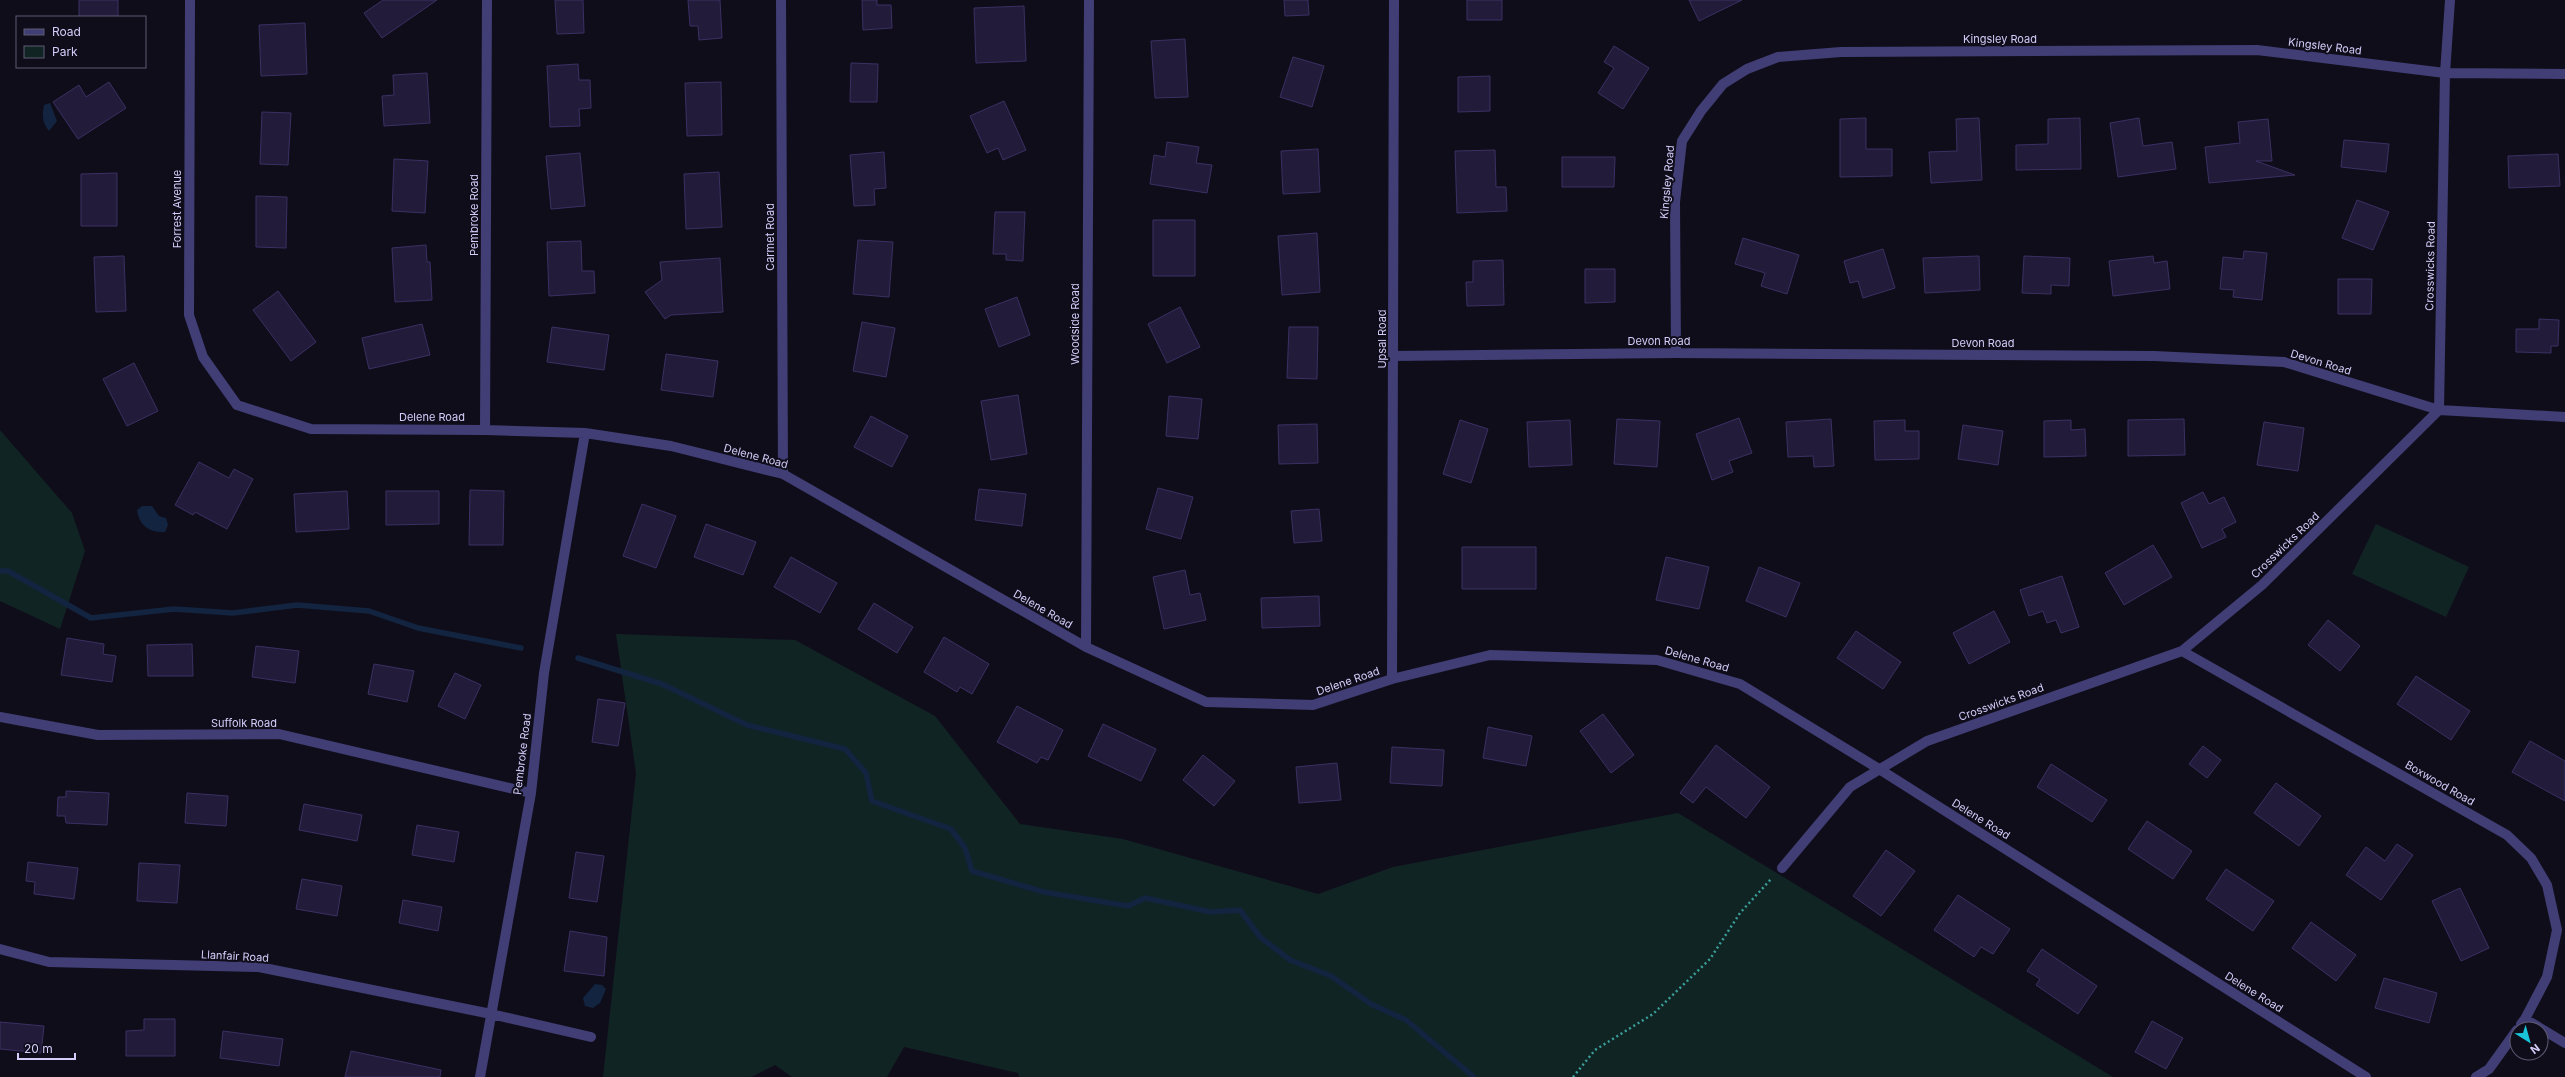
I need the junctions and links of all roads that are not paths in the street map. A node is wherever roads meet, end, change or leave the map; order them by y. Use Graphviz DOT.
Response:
graph roads {
  1 [pos="190,0"];
  2 [pos="487,0"];
  3 [pos="781,0"];
  4 [pos="1089,0"];
  5 [pos="1394,0"];
  6 [pos="2450,0"];
  7 [pos="2445,73"];
  8 [pos="2565,74"];
  9 [pos="1676,353"];
  10 [pos="1394,356"];
  11 [pos="237,405"];
  12 [pos="2439,410"];
  13 [pos="2565,417"];
  14 [pos="485,430"];
  15 [pos="585,433"];
  16 [pos="784,474"];
  17 [pos="1086,647"];
  18 [pos="2182,651"];
  19 [pos="1392,679"];
  20 [pos="0,717"];
  21 [pos="1879,769"];
  22 [pos="531,793"];
  23 [pos="1782,868"];
  24 [pos="0,949"];
  25 [pos="491,1014"];
  26 [pos="2525,1019"];
  27 [pos="591,1037"];
  28 [pos="2509,1041"];
  29 [pos="2565,1043"];
  30 [pos="480,1077"];
  31 [pos="2366,1077"];
  32 [pos="2476,1077"];
  1 -- 11 [label="street, Forrest Avenue"];
  2 -- 14 [label="street, Pembroke Road"];
  3 -- 16 [label="street, Carmet Road"];
  4 -- 17 [label="street, Woodside Road"];
  5 -- 10 [label="street, Upsal Road"];
  6 -- 7 [label="street, Crosswicks Road"];
  7 -- 8 [label="street, Kingsley Road"];
  7 -- 9 [label="street, Kingsley Road"];
  7 -- 12 [label="street, Crosswicks Road"];
  9 -- 10 [label="street, Devon Road"];
  9 -- 12 [label="street, Devon Road"];
  10 -- 19 [label="street, Upsal Road"];
  11 -- 14 [label="street, Delene Road"];
  12 -- 13 [label="street, Devon Road"];
  12 -- 18 [label="street, Crosswicks Road"];
  14 -- 15 [label="street, Delene Road"];
  15 -- 16 [label="street, Delene Road"];
  15 -- 22 [label="street, Pembroke Road"];
  16 -- 17 [label="street, Delene Road"];
  17 -- 19 [label="street, Delene Road"];
  18 -- 21 [label="street, Crosswicks Road"];
  18 -- 26 [label="street, Boxwood Road"];
  19 -- 21 [label="street, Delene Road"];
  20 -- 22 [label="street, Suffolk Road"];
  21 -- 23 [label="street, Crosswicks Road"];
  21 -- 31 [label="street, Delene Road"];
  22 -- 25 [label="street, Pembroke Road"];
  24 -- 25 [label="street, Llanfair Road"];
  25 -- 27 [label="street, Llanfair Road"];
  25 -- 30 [label="street, Pembroke Road"];
  26 -- 29 [label="street"];
  28 -- 32 [label="street"];
}
